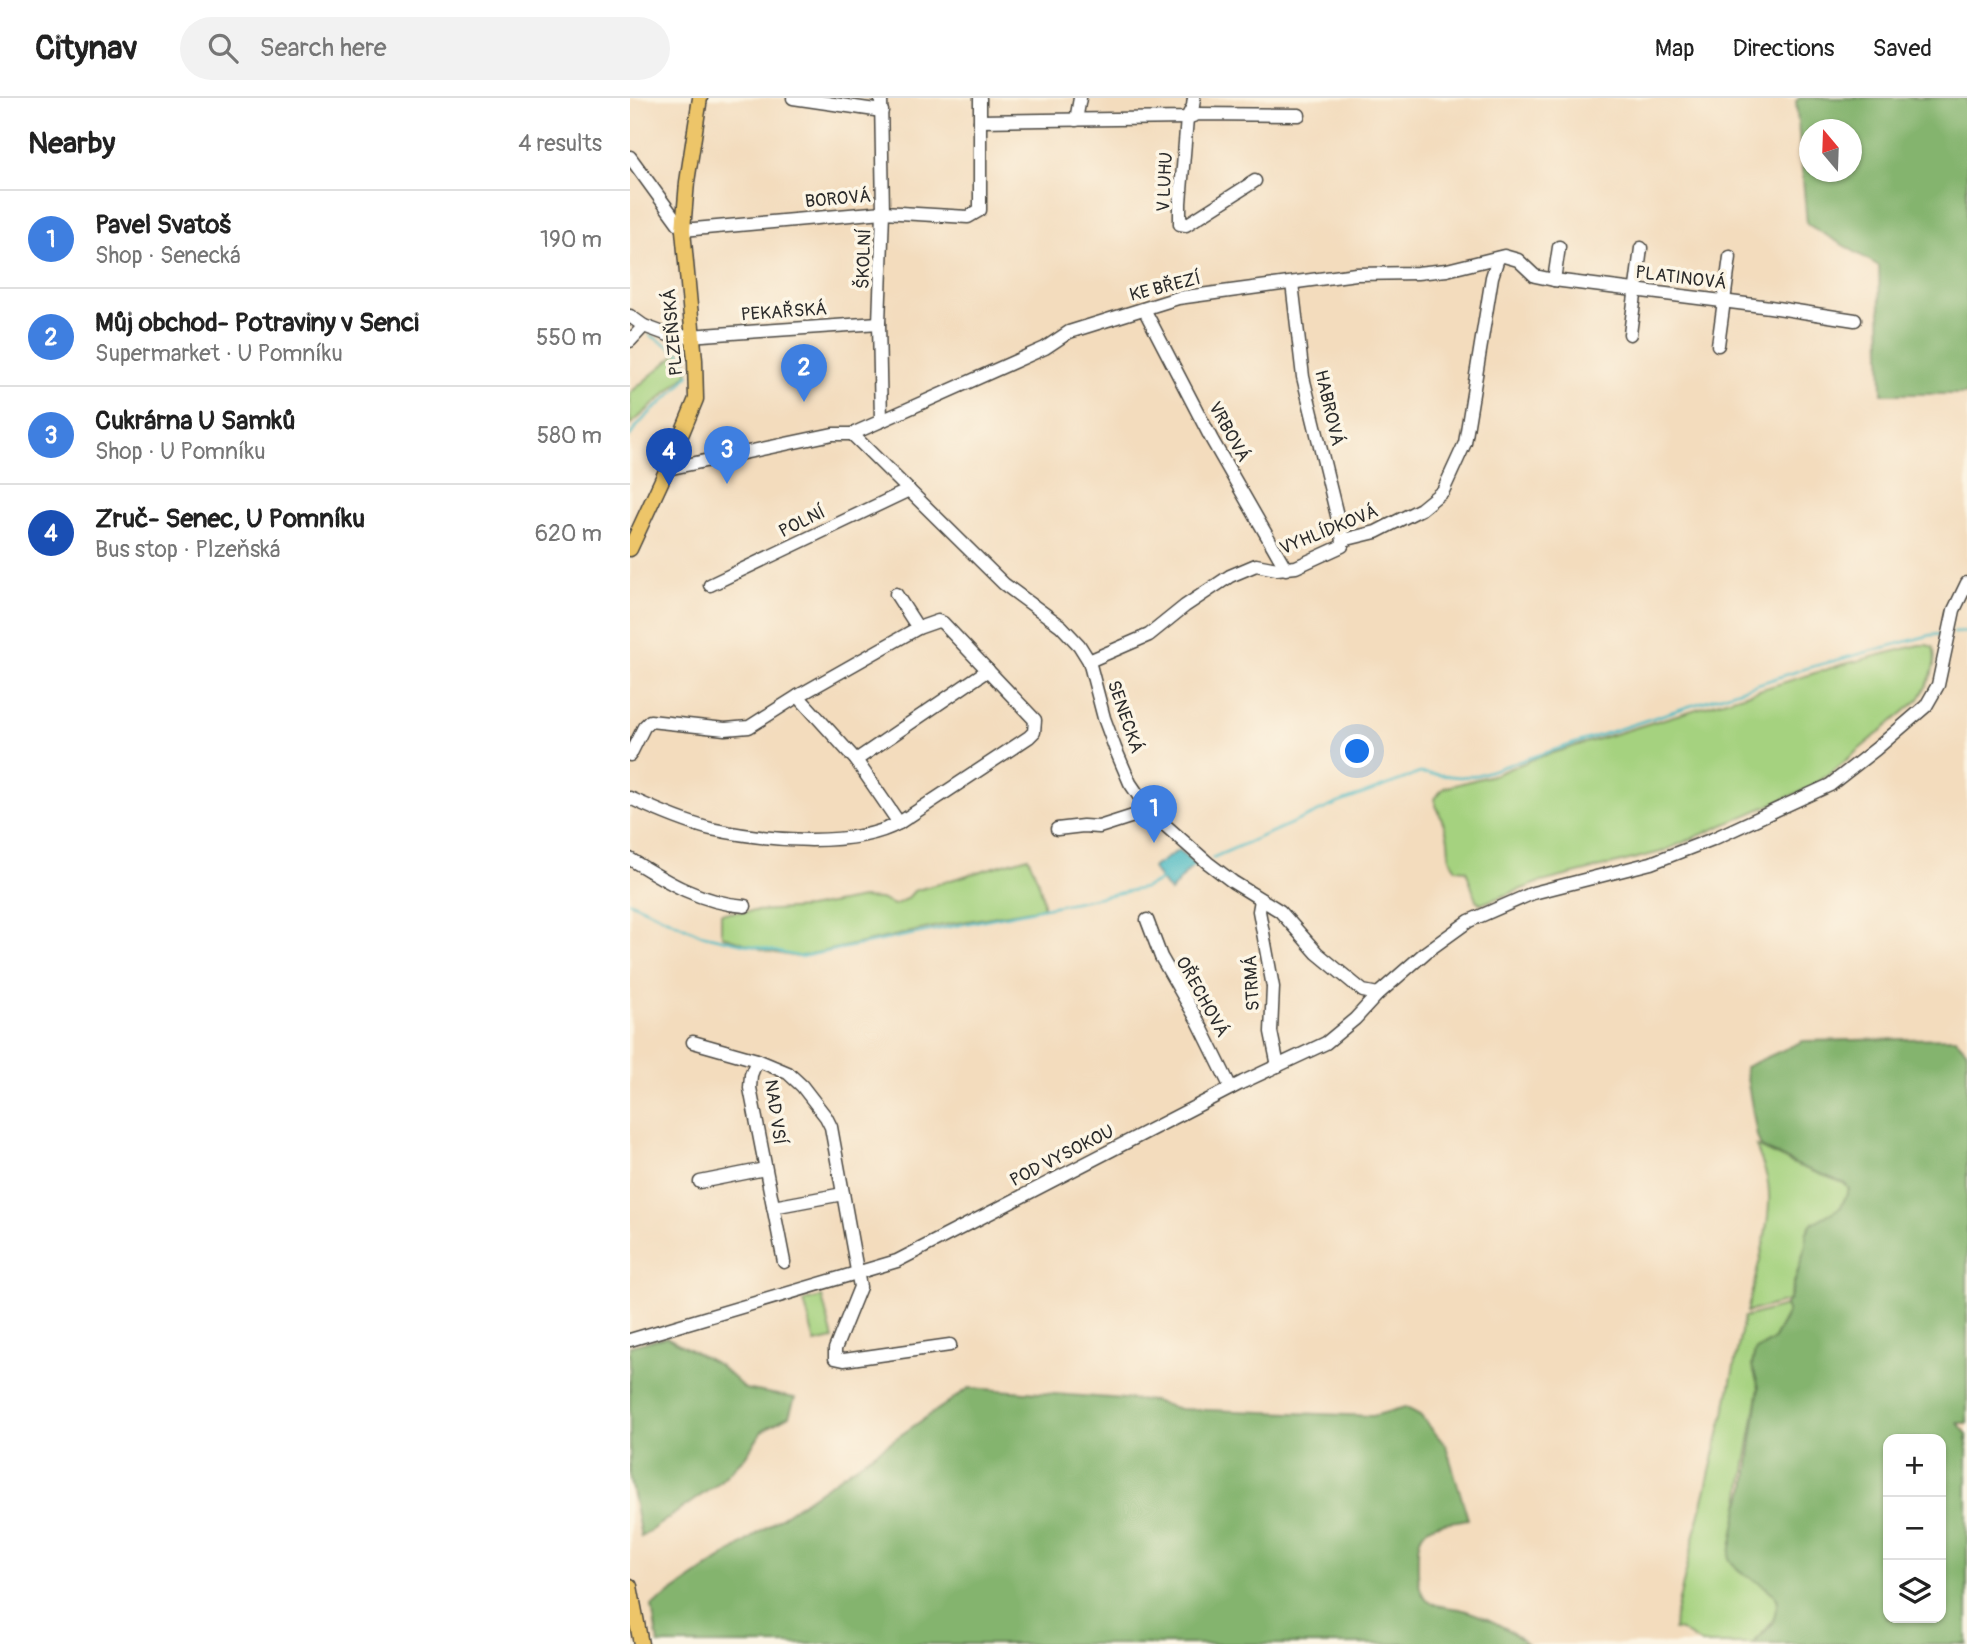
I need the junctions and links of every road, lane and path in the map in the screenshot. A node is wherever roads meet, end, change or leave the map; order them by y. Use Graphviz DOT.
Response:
graph roads {
  1 [pos="700,98"];
  2 [pos="793,98"];
  3 [pos="980,98"];
  4 [pos="1080,98"];
  5 [pos="1194,98"];
  6 [pos="882,105"];
  7 [pos="1299,115"];
  8 [pos="1187,118"];
  9 [pos="1076,120"];
  10 [pos="980,121"];
  11 [pos="630,157"];
  12 [pos="1255,181"];
  13 [pos="883,212"];
  14 [pos="683,230"];
  15 [pos="1559,247"];
  16 [pos="1641,248"];
  17 [pos="1504,257"];
  18 [pos="1730,257"];
  19 [pos="1554,280"];
  20 [pos="1292,283"];
  21 [pos="1636,290"];
  22 [pos="1724,301"];
  23 [pos="1144,309"];
  24 [pos="630,316"];
  25 [pos="1855,320"];
  26 [pos="879,323"];
  27 [pos="644,326"];
  28 [pos="1630,334"];
  29 [pos="693,336"];
  30 [pos="630,341"];
  31 [pos="1718,345"];
  32 [pos="881,421"];
  33 [pos="852,434"];
  34 [pos="667,470"];
  35 [pos="909,490"];
  36 [pos="1343,540"];
  37 [pos="630,549"];
  38 [pos="1286,569"];
  39 [pos="1967,583"];
  40 [pos="710,585"];
  41 [pos="896,594"];
  42 [pos="918,628"];
  43 [pos="1089,661"];
  44 [pos="988,670"];
  45 [pos="798,696"];
  46 [pos="631,750"];
  47 [pos="856,760"];
  48 [pos="630,798"];
  49 [pos="1149,811"];
  50 [pos="899,823"];
  51 [pos="1057,829"];
  52 [pos="630,859"];
  53 [pos="1261,900"];
  54 [pos="745,906"];
  55 [pos="1147,920"];
  56 [pos="1378,994"];
  57 [pos="693,1042"];
  58 [pos="757,1060"];
  59 [pos="1278,1066"];
  60 [pos="1231,1088"];
  61 [pos="765,1169"];
  62 [pos="700,1182"];
  63 [pos="843,1194"];
  64 [pos="773,1207"];
  65 [pos="784,1262"];
  66 [pos="858,1274"];
  67 [pos="630,1340"];
  68 [pos="950,1345"];
  69 [pos="630,1586"];
  70 [pos="641,1644"];
  1 -- 14 [label="main road, PLZEŇSKÁ"];
  2 -- 6 [label="street"];
  3 -- 10 [label="street"];
  4 -- 9 [label="street"];
  5 -- 8 [label="street, V LUHU"];
  6 -- 13 [label="street, ŠKOLNÍ"];
  7 -- 8 [label="street"];
  8 -- 9 [label="street"];
  8 -- 12 [label="street, V LUHU"];
  9 -- 10 [label="street"];
  10 -- 13 [label="street, BOROVÁ"];
  11 -- 14 [label="street"];
  13 -- 14 [label="street, BOROVÁ"];
  13 -- 26 [label="street, ŠKOLNÍ"];
  14 -- 29 [label="main road, PLZEŇSKÁ"];
  15 -- 19 [label="street"];
  16 -- 21 [label="street"];
  17 -- 19 [label="street, PLATINOVÁ"];
  17 -- 20 [label="street, KE BŘEZÍ"];
  17 -- 36 [label="street, VYHLÍDKOVÁ"];
  18 -- 22 [label="street"];
  19 -- 21 [label="street, PLATINOVÁ"];
  20 -- 23 [label="street, KE BŘEZÍ"];
  20 -- 36 [label="street, HABROVÁ"];
  21 -- 22 [label="street, PLATINOVÁ"];
  21 -- 28 [label="street"];
  22 -- 25 [label="street, PLATINOVÁ"];
  22 -- 31 [label="street"];
  23 -- 32 [label="street, KE BŘEZÍ"];
  23 -- 38 [label="street, VRBOVÁ"];
  24 -- 27 [label="street, PEKAŘSKÁ"];
  26 -- 29 [label="street, PEKAŘSKÁ"];
  26 -- 32 [label="street, ŠKOLNÍ"];
  27 -- 29 [label="street, PEKAŘSKÁ"];
  27 -- 30 [label="street"];
  29 -- 34 [label="main road, PLZEŇSKÁ"];
  32 -- 33 [label="street, KE BŘEZÍ"];
  33 -- 34 [label="street, KE BŘEZÍ"];
  33 -- 35 [label="street, SENECKÁ"];
  34 -- 37 [label="main road, PLZEŇSKÁ"];
  35 -- 40 [label="street, POLNÍ"];
  35 -- 43 [label="street, SENECKÁ"];
  36 -- 38 [label="street, VYHLÍDKOVÁ"];
  38 -- 43 [label="street, VYHLÍDKOVÁ"];
  39 -- 56 [label="street, POD VYSOKOU"];
  41 -- 42 [label="street"];
  42 -- 44 [label="street"];
  42 -- 45 [label="street"];
  43 -- 49 [label="street, SENECKÁ"];
  44 -- 47 [label="street"];
  44 -- 50 [label="street"];
  45 -- 46 [label="street"];
  45 -- 47 [label="street"];
  47 -- 50 [label="street"];
  48 -- 50 [label="street"];
  49 -- 51 [label="street"];
  49 -- 53 [label="street, SENECKÁ"];
  52 -- 54 [label="street"];
  53 -- 56 [label="street, SENECKÁ"];
  53 -- 59 [label="street, STRMÁ"];
  55 -- 60 [label="street, OŘECHOVÁ"];
  56 -- 59 [label="street, POD VYSOKOU"];
  57 -- 58 [label="street, NAD VSÍ"];
  58 -- 61 [label="street, NAD VSÍ"];
  58 -- 63 [label="street, NAD VSÍ"];
  59 -- 60 [label="street, POD VYSOKOU"];
  60 -- 66 [label="street, POD VYSOKOU"];
  61 -- 62 [label="street, NAD VSÍ"];
  61 -- 64 [label="street, NAD VSÍ"];
  63 -- 64 [label="street"];
  63 -- 66 [label="street, NAD VSÍ"];
  64 -- 65 [label="street, NAD VSÍ"];
  66 -- 67 [label="street, POD VYSOKOU"];
  66 -- 68 [label="street"];
  69 -- 70 [label="main road"];
}
